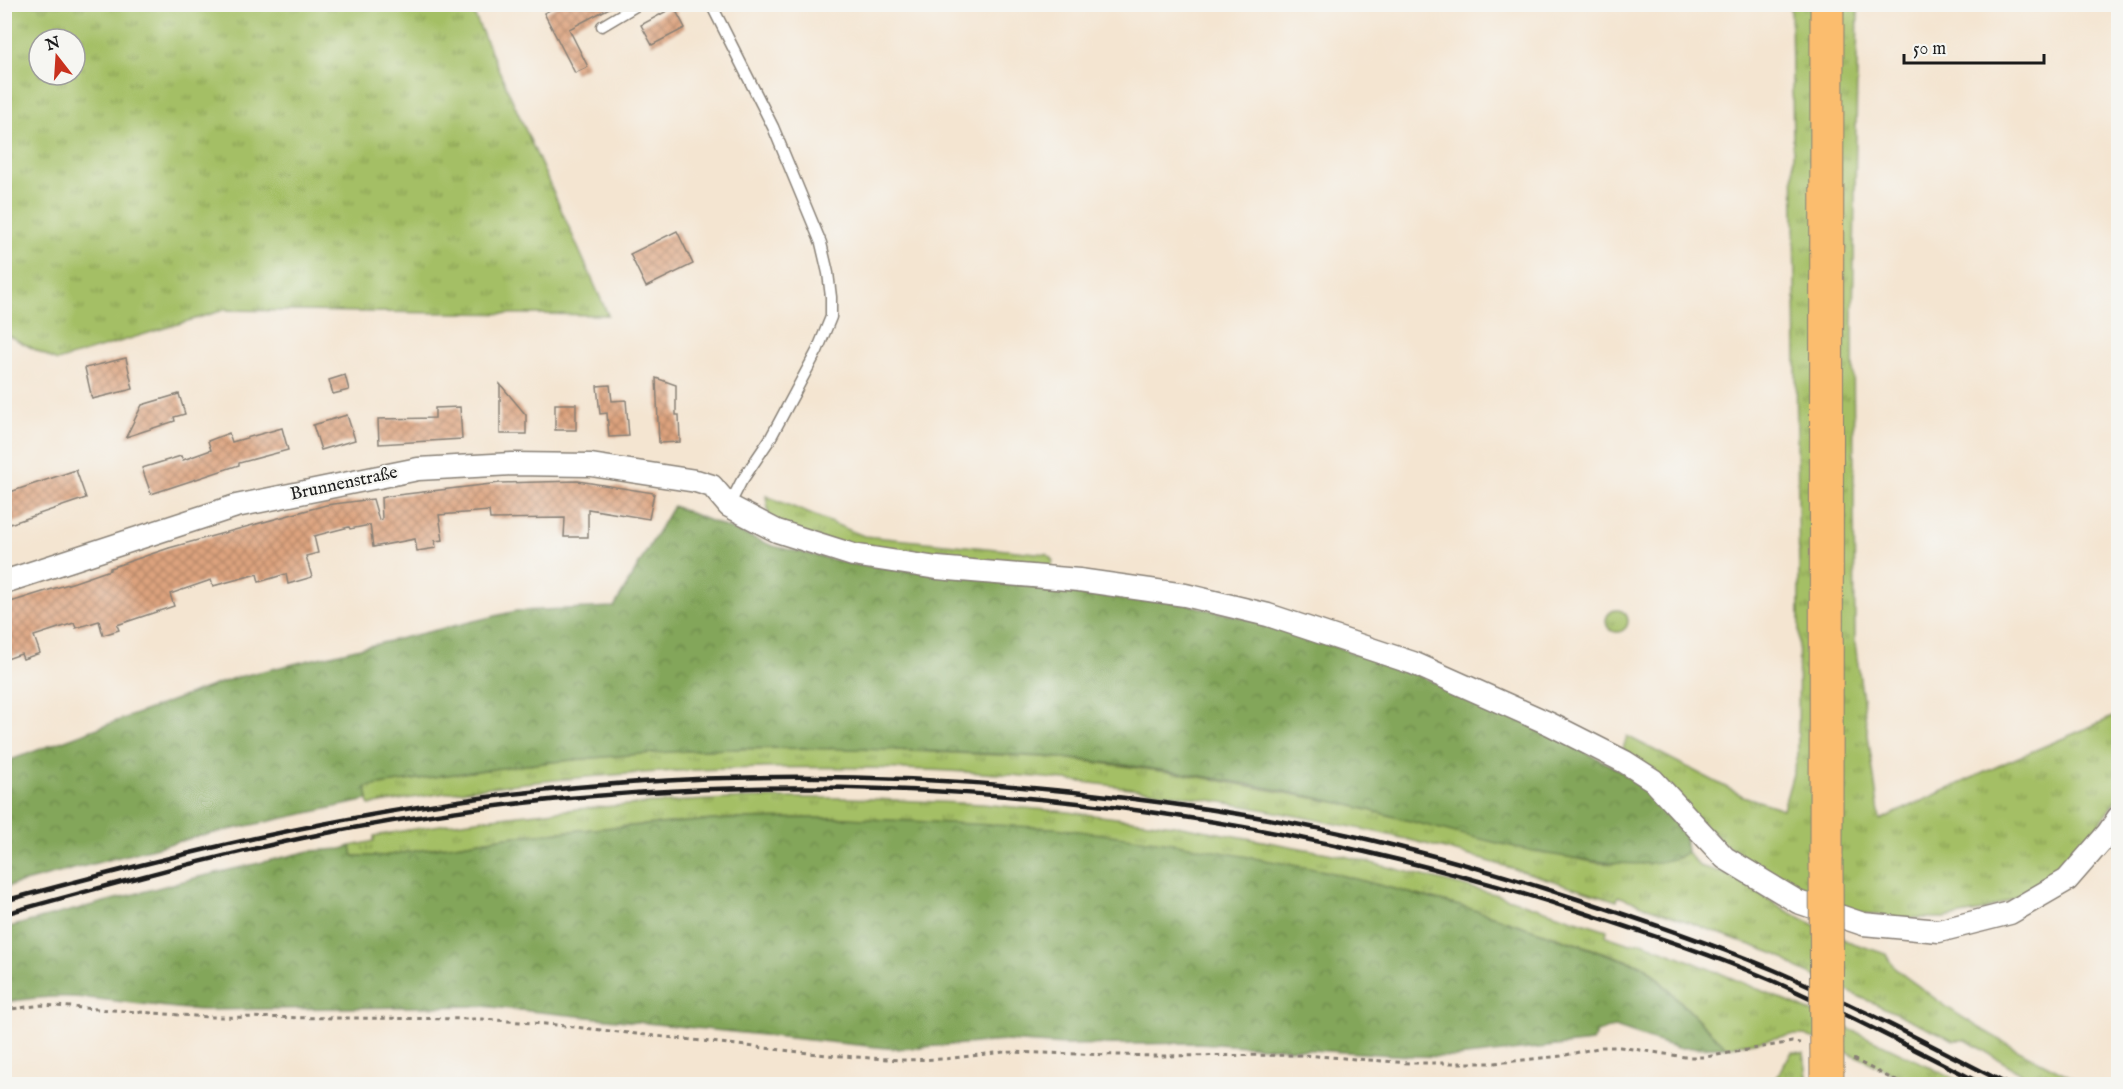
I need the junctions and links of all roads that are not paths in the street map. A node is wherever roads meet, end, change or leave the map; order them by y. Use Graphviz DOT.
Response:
graph roads {
  1 [pos="639,4"];
  2 [pos="711,4"];
  3 [pos="1827,4"];
  4 [pos="602,26"];
  5 [pos="729,506"];
  6 [pos="4,582"];
  7 [pos="2118,818"];
  8 [pos="1827,1084"];
  1 -- 4 [label="lane"];
  2 -- 5 [label="lane"];
  3 -- 8 [label="highway, bridge"];
  5 -- 6 [label="street, Brunnenstraße"];
  5 -- 7 [label="street"];
}
